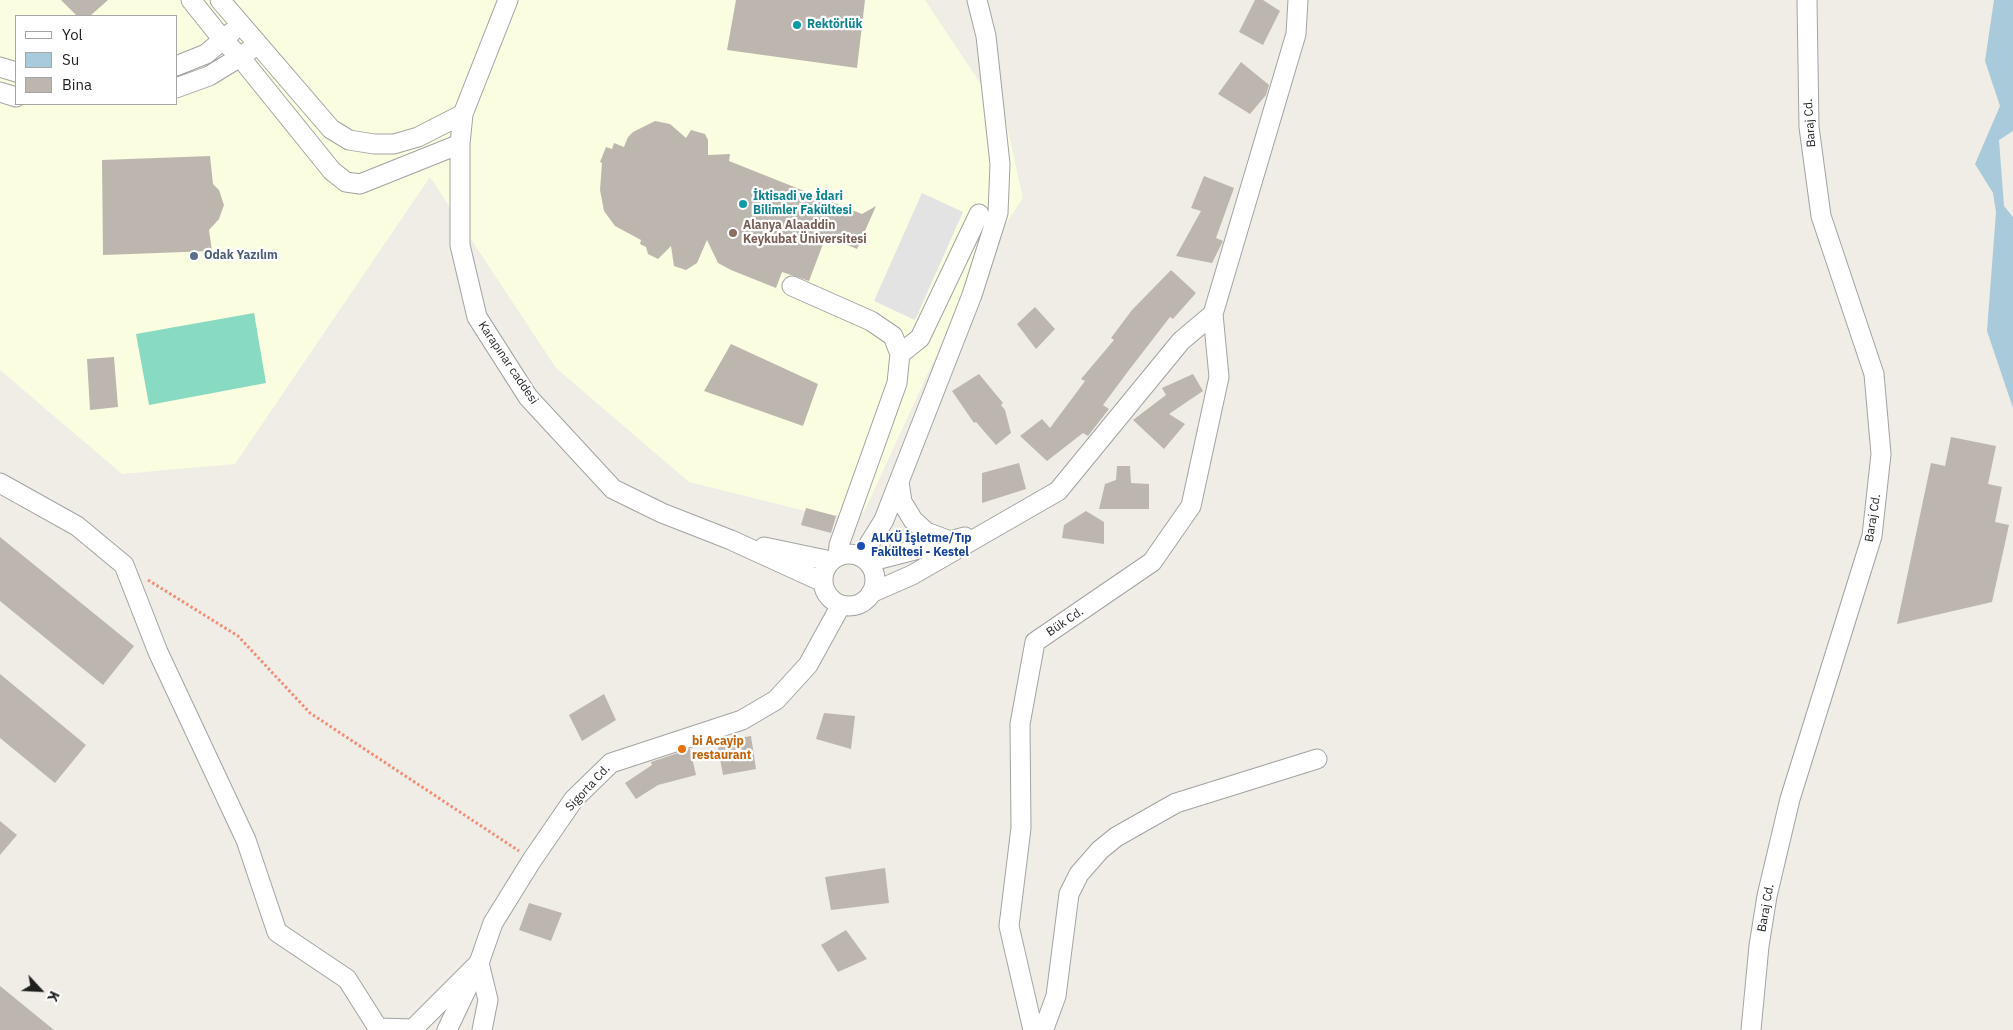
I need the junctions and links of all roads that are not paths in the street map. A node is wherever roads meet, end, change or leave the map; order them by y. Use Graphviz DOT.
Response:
graph roads {
  1 [pos="191,0"];
  2 [pos="220,0"];
  3 [pos="508,0"];
  4 [pos="977,0"];
  5 [pos="1298,0"];
  6 [pos="1807,0"];
  7 [pos="241,25"];
  8 [pos="223,40"];
  9 [pos="257,44"];
  10 [pos="240,58"];
  11 [pos="178,65"];
  12 [pos="0,67"];
  13 [pos="15,72"];
  14 [pos="178,87"];
  15 [pos="0,92"];
  16 [pos="15,97"];
  17 [pos="464,114"];
  18 [pos="460,144"];
  19 [pos="979,214"];
  20 [pos="792,286"];
  21 [pos="1213,314"];
  22 [pos="900,354"];
  23 [pos="899,482"];
  24 [pos="0,483"];
  25 [pos="990,530"];
  26 [pos="731,540"];
  27 [pos="950,541"];
  28 [pos="850,558"];
  29 [pos="823,582"];
  30 [pos="872,594"];
  31 [pos="842,605"];
  32 [pos="1317,759"];
  33 [pos="479,962"];
  34 [pos="448,1030"];
  35 [pos="482,1030"];
  36 [pos="1034,1030"];
  37 [pos="1751,1030"];
  1 -- 8 [label="street"];
  2 -- 7 [label="street"];
  3 -- 17 [label="street, Karapınar caddesi"];
  4 -- 23 [label="street"];
  5 -- 21 [label="street"];
  6 -- 37 [label="street, Baraj Cd."];
  7 -- 8 [label="street"];
  7 -- 9 [label="street"];
  8 -- 10 [label="street"];
  8 -- 11 [label="street"];
  9 -- 10 [label="street"];
  9 -- 17 [label="street"];
  10 -- 14 [label="street"];
  10 -- 18 [label="street"];
  12 -- 13 [label="street"];
  15 -- 16 [label="street"];
  17 -- 18 [label="street, Karapınar caddesi"];
  18 -- 26 [label="street, Karapınar caddesi"];
  19 -- 22 [label="street"];
  20 -- 22 [label="street"];
  21 -- 25 [label="street"];
  21 -- 36 [label="street, Bük Cd."];
  22 -- 28 [label="street"];
  23 -- 27 [label="street"];
  23 -- 28 [label="street"];
  24 -- 33 [label="street"];
  25 -- 27 [label="street"];
  25 -- 30 [label="street"];
  26 -- 28 [label="street, Karapınar caddesi"];
  26 -- 29 [label="street, Karapınar caddesi"];
  27 -- 28 [label="street"];
  28 -- 29 [label="street"];
  28 -- 30 [label="street"];
  29 -- 31 [label="street"];
  30 -- 31 [label="street"];
  31 -- 33 [label="street, Sigorta Cd."];
  32 -- 36 [label="street"];
  33 -- 34 [label="street, Sigorta Cd."];
  33 -- 35 [label="street"];
}
